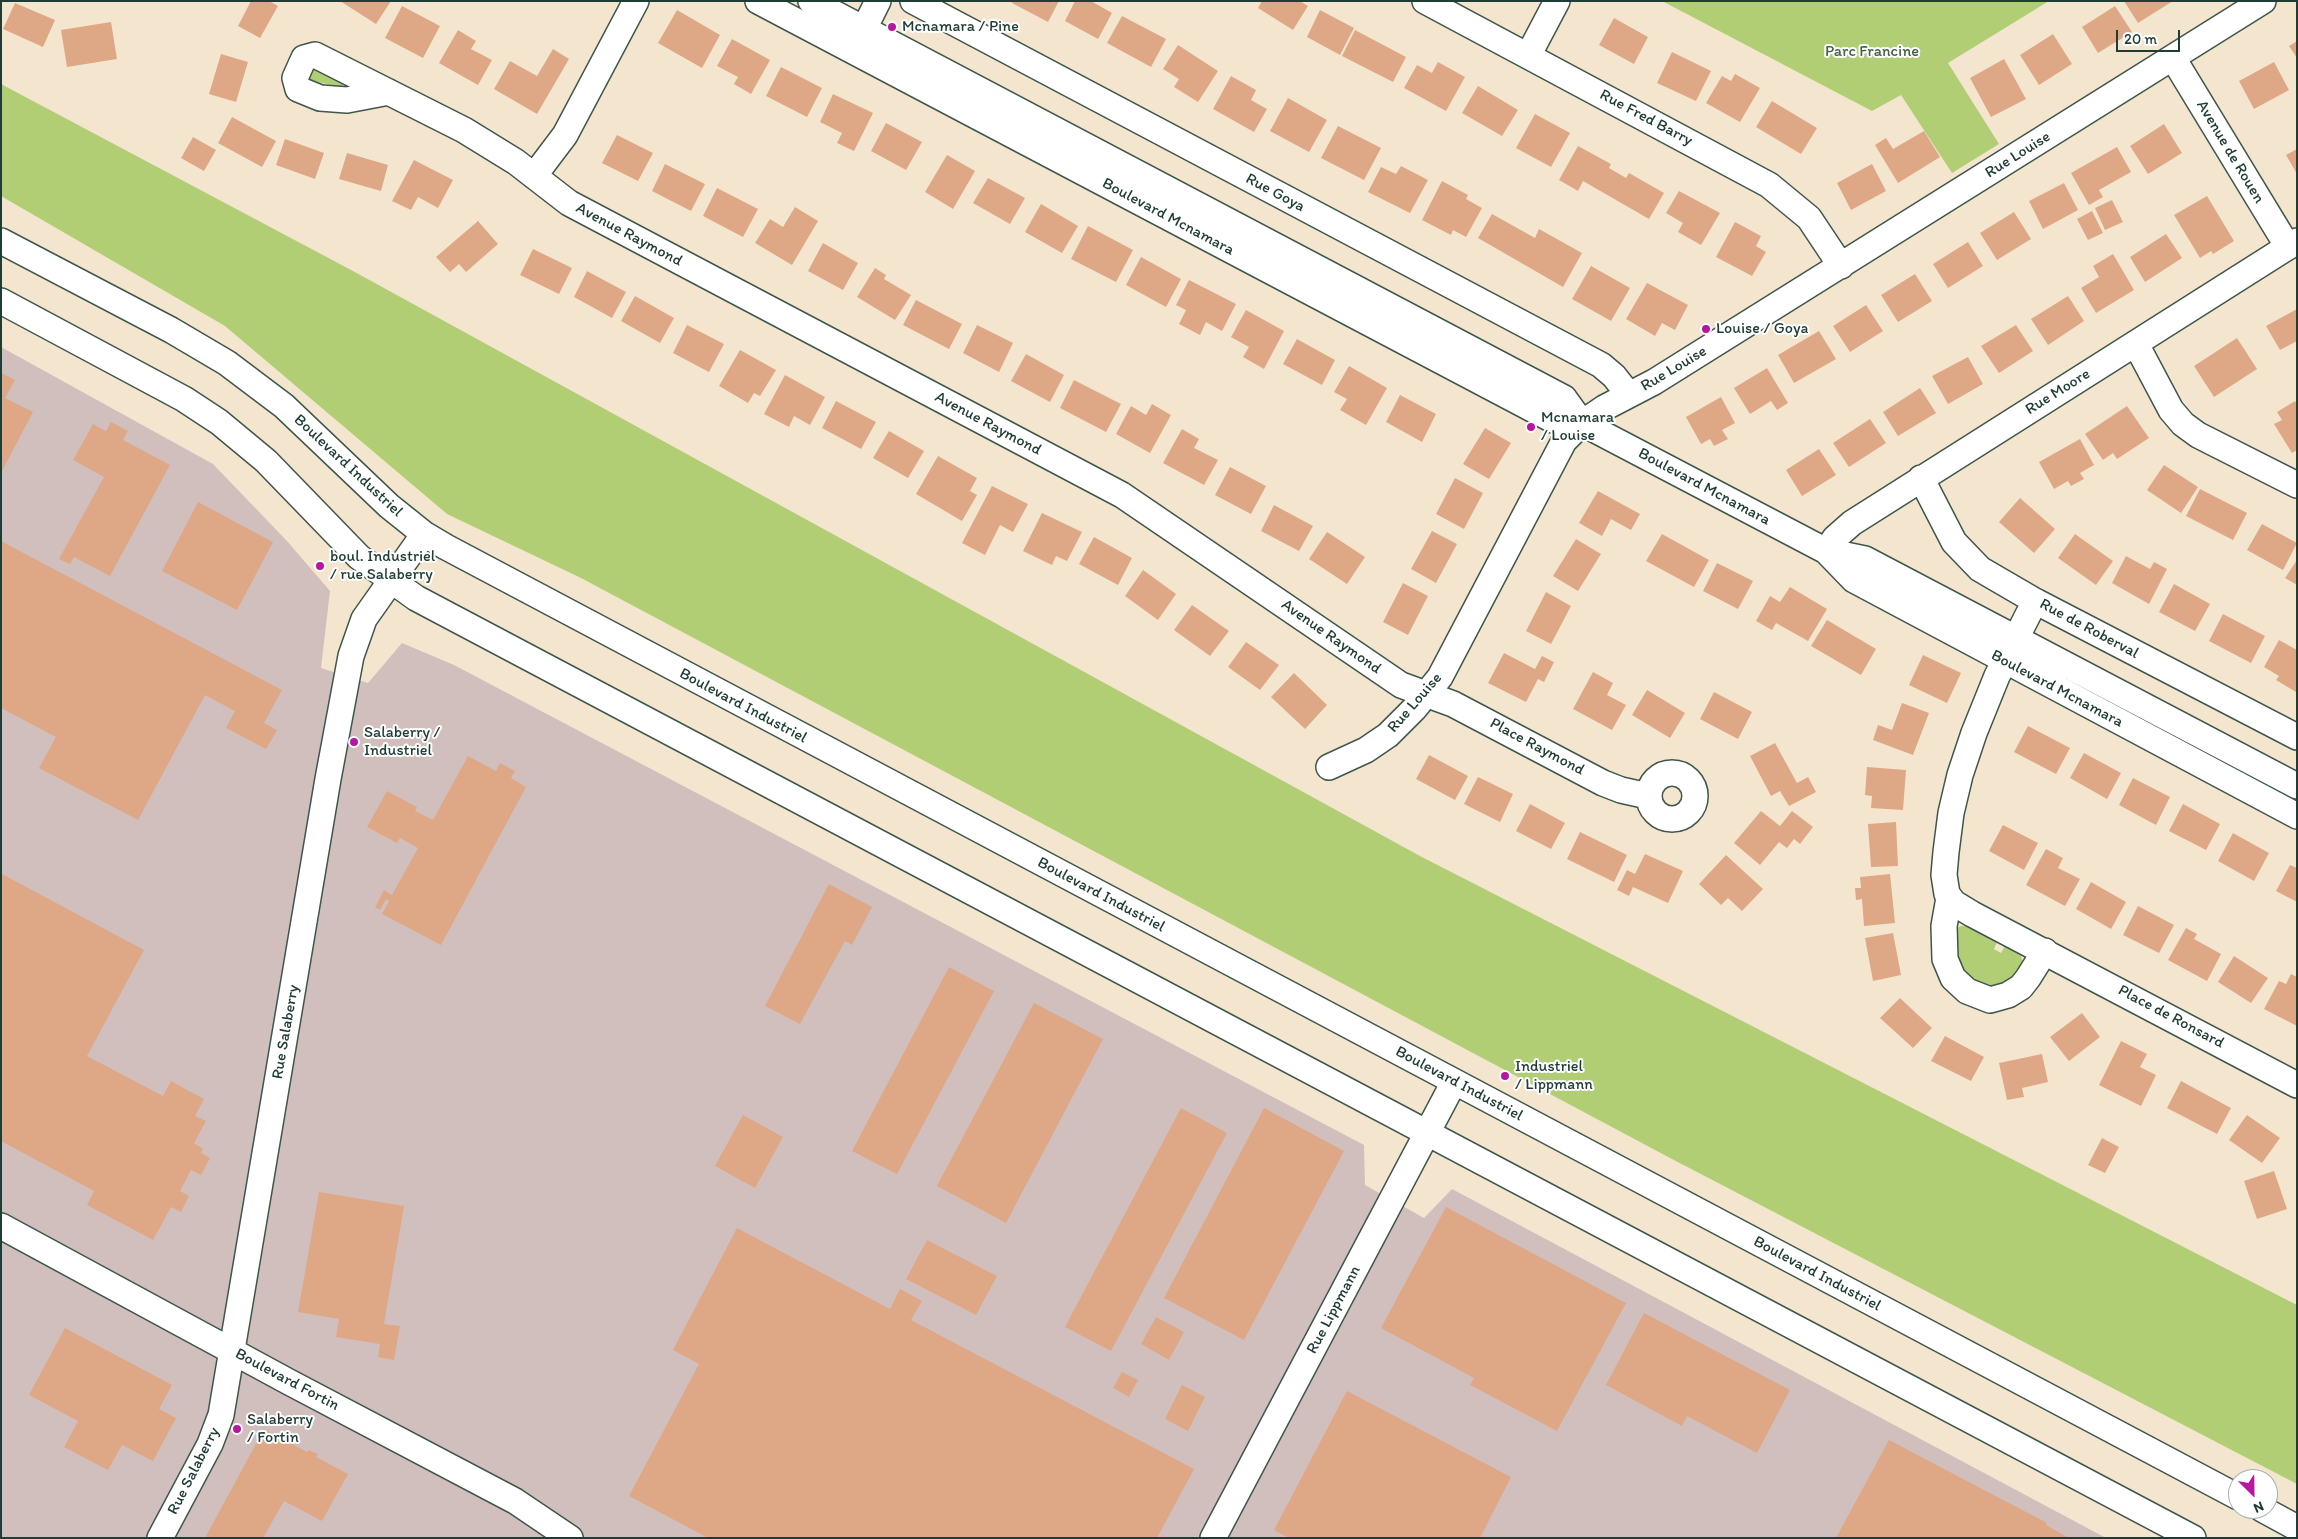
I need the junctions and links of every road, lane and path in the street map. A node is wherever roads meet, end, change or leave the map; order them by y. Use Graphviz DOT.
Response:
graph roads {
  1 [pos="636,1"];
  2 [pos="758,1"];
  3 [pos="811,1"];
  4 [pos="878,1"];
  5 [pos="913,1"];
  6 [pos="1425,1"];
  7 [pos="1557,1"];
  8 [pos="2263,1"];
  9 [pos="864,29"];
  10 [pos="852,52"];
  11 [pos="1528,56"];
  12 [pos="2173,58"];
  13 [pos="389,92"];
  14 [pos="534,176"];
  15 [pos="1,241"];
  16 [pos="2292,244"];
  17 [pos="1840,266"];
  18 [pos="1,301"];
  19 [pos="2136,344"];
  20 [pos="1629,395"];
  21 [pos="1582,422"];
  22 [pos="1921,478"];
  23 [pos="2297,486"];
  24 [pos="424,534"];
  25 [pos="1826,551"];
  26 [pos="391,582"];
  27 [pos="2035,601"];
  28 [pos="2016,638"];
  29 [pos="2004,661"];
  30 [pos="1427,694"];
  31 [pos="2297,737"];
  32 [pos="1329,767"];
  33 [pos="2297,786"];
  34 [pos="1648,796"];
  35 [pos="2297,816"];
  36 [pos="1950,898"];
  37 [pos="2045,951"];
  38 [pos="1454,1082"];
  39 [pos="2297,1085"];
  40 [pos="1427,1132"];
  41 [pos="1,1226"];
  42 [pos="232,1350"];
  43 [pos="2228,1491"];
  44 [pos="160,1538"];
  45 [pos="570,1538"];
  46 [pos="1213,1538"];
  47 [pos="2192,1538"];
  1 -- 14 [label="street"];
  2 -- 10 [label="street, Boulevard Mcnamara"];
  3 -- 9 [label="street, Boulevard Mcnamara"];
  4 -- 9 [label="street"];
  5 -- 20 [label="street, Rue Goya"];
  6 -- 11 [label="street, Rue Fred Barry"];
  7 -- 11 [label="street"];
  8 -- 12 [label="street, Rue Louise"];
  9 -- 10 [label="street"];
  9 -- 21 [label="street, Boulevard Mcnamara"];
  10 -- 21 [label="street, Boulevard Mcnamara"];
  11 -- 17 [label="street, Rue Fred Barry"];
  12 -- 16 [label="street, Avenue de Rouen"];
  12 -- 17 [label="street, Rue Louise"];
  13 -- 14 [label="street, Avenue Raymond"];
  14 -- 30 [label="street, Avenue Raymond"];
  15 -- 24 [label="street, Boulevard Industriel"];
  16 -- 19 [label="street, Rue Moore"];
  17 -- 20 [label="street, Rue Louise"];
  18 -- 26 [label="street"];
  19 -- 22 [label="street, Rue Moore"];
  19 -- 23 [label="street"];
  20 -- 21 [label="street, Rue Louise"];
  21 -- 25 [label="street, Boulevard Mcnamara"];
  21 -- 30 [label="street, Rue Louise"];
  22 -- 25 [label="street, Rue Moore"];
  22 -- 27 [label="street, Rue de Roberval"];
  24 -- 26 [label="street, Rue Salaberry"];
  24 -- 38 [label="street, Boulevard Industriel"];
  25 -- 28 [label="street, Boulevard Mcnamara"];
  25 -- 29 [label="street, Boulevard Mcnamara"];
  26 -- 40 [label="street"];
  26 -- 42 [label="street, Rue Salaberry"];
  27 -- 28 [label="street"];
  27 -- 31 [label="street, Rue de Roberval"];
  28 -- 29 [label="street"];
  28 -- 33 [label="street, Boulevard Mcnamara"];
  29 -- 35 [label="street, Boulevard Mcnamara"];
  29 -- 36 [label="street"];
  30 -- 32 [label="street, Rue Louise"];
  30 -- 34 [label="street, Place Raymond"];
  36 -- 37 [label="street, Place de Ronsard"];
  36 -- 37 [label="street"];
  37 -- 39 [label="street, Place de Ronsard"];
  38 -- 40 [label="street, Rue Lippmann"];
  38 -- 43 [label="street, Boulevard Industriel"];
  40 -- 46 [label="street, Rue Lippmann"];
  40 -- 47 [label="street"];
  41 -- 42 [label="street, Boulevard Fortin"];
  42 -- 44 [label="street, Rue Salaberry"];
  42 -- 45 [label="street, Boulevard Fortin"];
}
